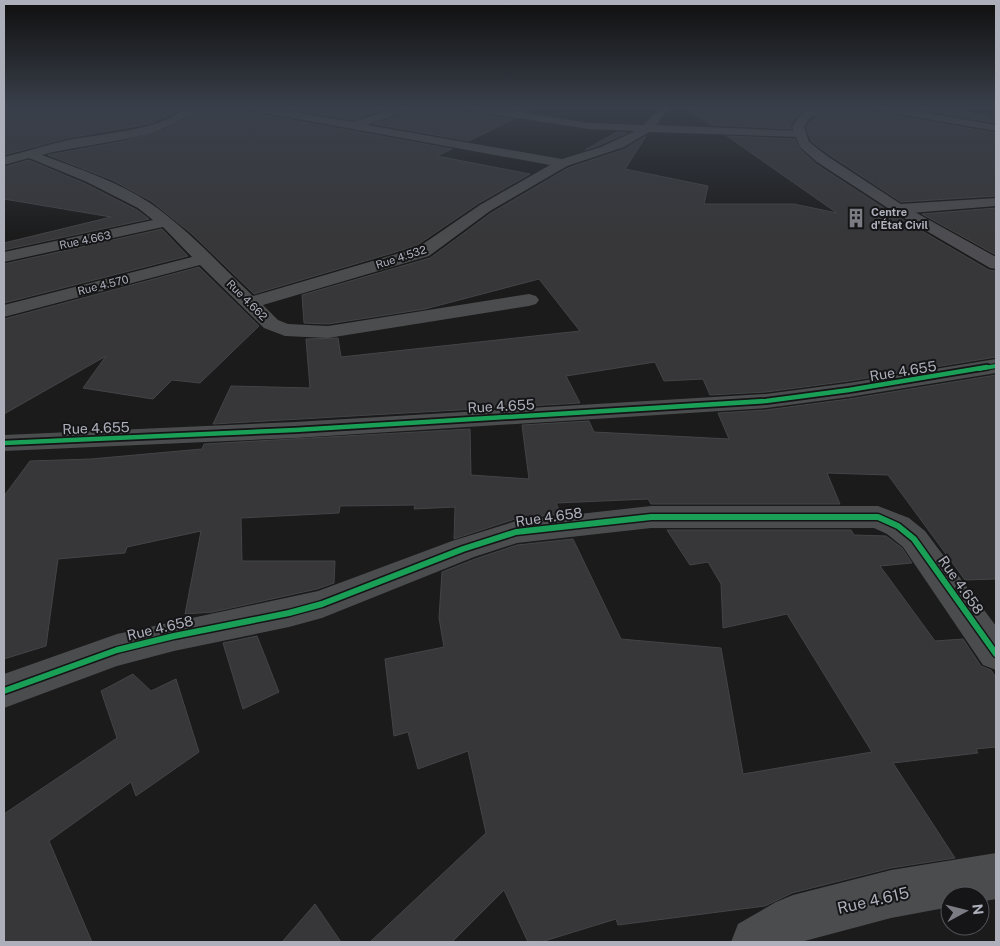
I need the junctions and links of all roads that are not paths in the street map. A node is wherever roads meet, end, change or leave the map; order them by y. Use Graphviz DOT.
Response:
graph roads {
  1 [pos="44,150"];
  2 [pos="494,150"];
  3 [pos="603,150"];
  4 [pos="811,150"];
  5 [pos="29,154"];
  6 [pos="4,161"];
  7 [pos="562,162"];
  8 [pos="996,202"];
  9 [pos="899,209"];
  10 [pos="166,222"];
  11 [pos="8,252"];
  12 [pos="203,259"];
  13 [pos="996,264"];
  14 [pos="529,300"];
  15 [pos="250,303"];
  16 [pos="4,311"];
  17 [pos="996,366"];
  18 [pos="4,443"];
  19 [pos="996,654"];
  20 [pos="4,691"];
  21 [pos="996,876"];
  22 [pos="756,942"];
  1 -- 5 [label="street"];
  2 -- 7 [label="street"];
  3 -- 7 [label="street"];
  4 -- 9 [label="main road"];
  5 -- 6 [label="street"];
  5 -- 10 [label="street, Rue 4.662"];
  7 -- 15 [label="street, Rue 4.532"];
  8 -- 9 [label="street"];
  9 -- 13 [label="main road"];
  10 -- 11 [label="street, Rue 4.663"];
  10 -- 12 [label="street, Rue 4.662"];
  12 -- 15 [label="street, Rue 4.662"];
  12 -- 16 [label="street, Rue 4.570"];
  14 -- 15 [label="street, Rue 4.662"];
  17 -- 18 [label="street, Rue 4.655"];
  19 -- 20 [label="street, Rue 4.658"];
  21 -- 22 [label="street, Rue 4.615"];
}
